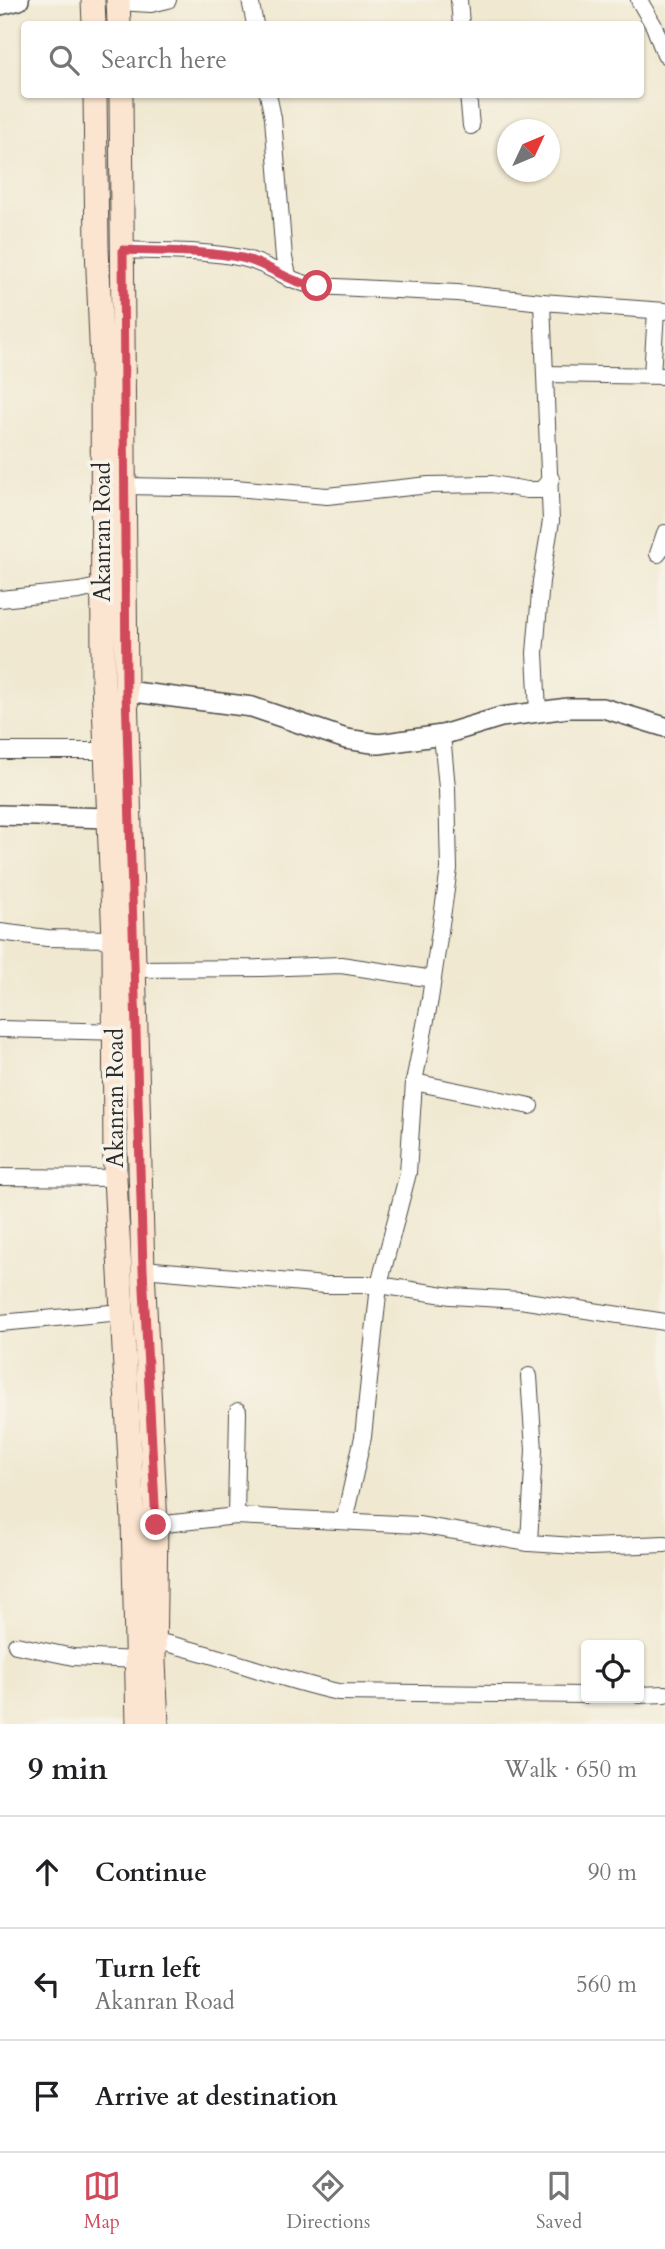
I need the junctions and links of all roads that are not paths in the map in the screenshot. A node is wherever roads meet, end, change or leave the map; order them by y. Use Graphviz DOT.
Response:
graph roads {
  1 [pos="19,0"];
  2 [pos="93,0"];
  3 [pos="168,0"];
  4 [pos="250,0"];
  5 [pos="459,0"];
  6 [pos="639,0"];
  7 [pos="0,5"];
  8 [pos="119,9"];
  9 [pos="94,21"];
  10 [pos="254,21"];
  11 [pos="461,21"];
  12 [pos="665,55"];
  13 [pos="95,98"];
  14 [pos="121,98"];
  15 [pos="269,98"];
  16 [pos="468,98"];
  17 [pos="471,126"];
  18 [pos="123,250"];
  19 [pos="289,279"];
  20 [pos="542,302"];
  21 [pos="660,311"];
  22 [pos="545,374"];
  23 [pos="658,375"];
  24 [pos="551,479"];
  25 [pos="125,486"];
  26 [pos="665,533"];
  27 [pos="658,554"];
  28 [pos="102,586"];
  29 [pos="0,599"];
  30 [pos="126,691"];
  31 [pos="538,712"];
  32 [pos="665,727"];
  33 [pos="442,735"];
  34 [pos="0,751"];
  35 [pos="107,751"];
  36 [pos="0,815"];
  37 [pos="110,818"];
  38 [pos="0,932"];
  39 [pos="114,939"];
  40 [pos="134,969"];
  41 [pos="433,979"];
  42 [pos="0,1030"];
  43 [pos="125,1032"];
  44 [pos="414,1082"];
  45 [pos="530,1106"];
  46 [pos="0,1177"];
  47 [pos="115,1178"];
  48 [pos="143,1269"];
  49 [pos="379,1285"];
  50 [pos="122,1312"];
  51 [pos="665,1322"];
  52 [pos="0,1323"];
  53 [pos="529,1376"];
  54 [pos="238,1411"];
  55 [pos="236,1516"];
  56 [pos="344,1521"];
  57 [pos="156,1525"];
  58 [pos="530,1543"];
  59 [pos="665,1544"];
  60 [pos="155,1641"];
  61 [pos="16,1645"];
  62 [pos="136,1660"];
  63 [pos="665,1694"];
  64 [pos="581,1695"];
  65 [pos="644,1695"];
  66 [pos="138,1724"];
  67 [pos="157,1724"];
  1 -- 7 [label="street"];
  2 -- 9 [label="main road"];
  3 -- 8 [label="street"];
  4 -- 10 [label="street"];
  5 -- 11 [label="street"];
  6 -- 12 [label="street"];
  13 -- 28 [label="main road, Akanran Road"];
  14 -- 18 [label="main road, Akanran Road"];
  15 -- 19 [label="street"];
  16 -- 17 [label="street"];
  18 -- 19 [label="street"];
  18 -- 25 [label="main road, Akanran Road"];
  19 -- 20 [label="street"];
  20 -- 21 [label="street"];
  20 -- 22 [label="street"];
  21 -- 23 [label="street"];
  22 -- 23 [label="street"];
  22 -- 24 [label="street"];
  24 -- 25 [label="street"];
  24 -- 31 [label="street"];
  25 -- 30 [label="main road, Akanran Road"];
  26 -- 27 [label="street"];
  28 -- 29 [label="street"];
  28 -- 35 [label="main road, Akanran Road"];
  30 -- 33 [label="street"];
  30 -- 40 [label="main road, Akanran Road"];
  31 -- 32 [label="street"];
  31 -- 33 [label="street"];
  33 -- 41 [label="street"];
  34 -- 35 [label="street"];
  35 -- 37 [label="main road, Akanran Road"];
  36 -- 37 [label="street"];
  37 -- 39 [label="main road, Akanran Road"];
  38 -- 39 [label="street"];
  39 -- 43 [label="main road, Akanran Road"];
  40 -- 41 [label="street"];
  40 -- 43 [label="main road, Akanran Road"];
  41 -- 44 [label="street"];
  42 -- 43 [label="street"];
  43 -- 47 [label="main road, Akanran Road"];
  43 -- 48 [label="main road, Akanran Road"];
  44 -- 45 [label="street"];
  44 -- 49 [label="street"];
  46 -- 47 [label="street"];
  47 -- 50 [label="main road, Akanran Road"];
  48 -- 49 [label="street"];
  48 -- 57 [label="main road, Akanran Road"];
  49 -- 51 [label="street"];
  49 -- 56 [label="street"];
  50 -- 52 [label="street"];
  50 -- 62 [label="main road, Akanran Road"];
  53 -- 58 [label="street"];
  54 -- 55 [label="street"];
  55 -- 56 [label="street"];
  55 -- 57 [label="street"];
  56 -- 58 [label="street"];
  57 -- 60 [label="main road, Akanran Road"];
  58 -- 59 [label="street"];
  60 -- 64 [label="street"];
  60 -- 67 [label="main road, Akanran Road"];
  61 -- 62 [label="street"];
  62 -- 66 [label="main road, Akanran Road"];
  63 -- 65 [label="street"];
}
